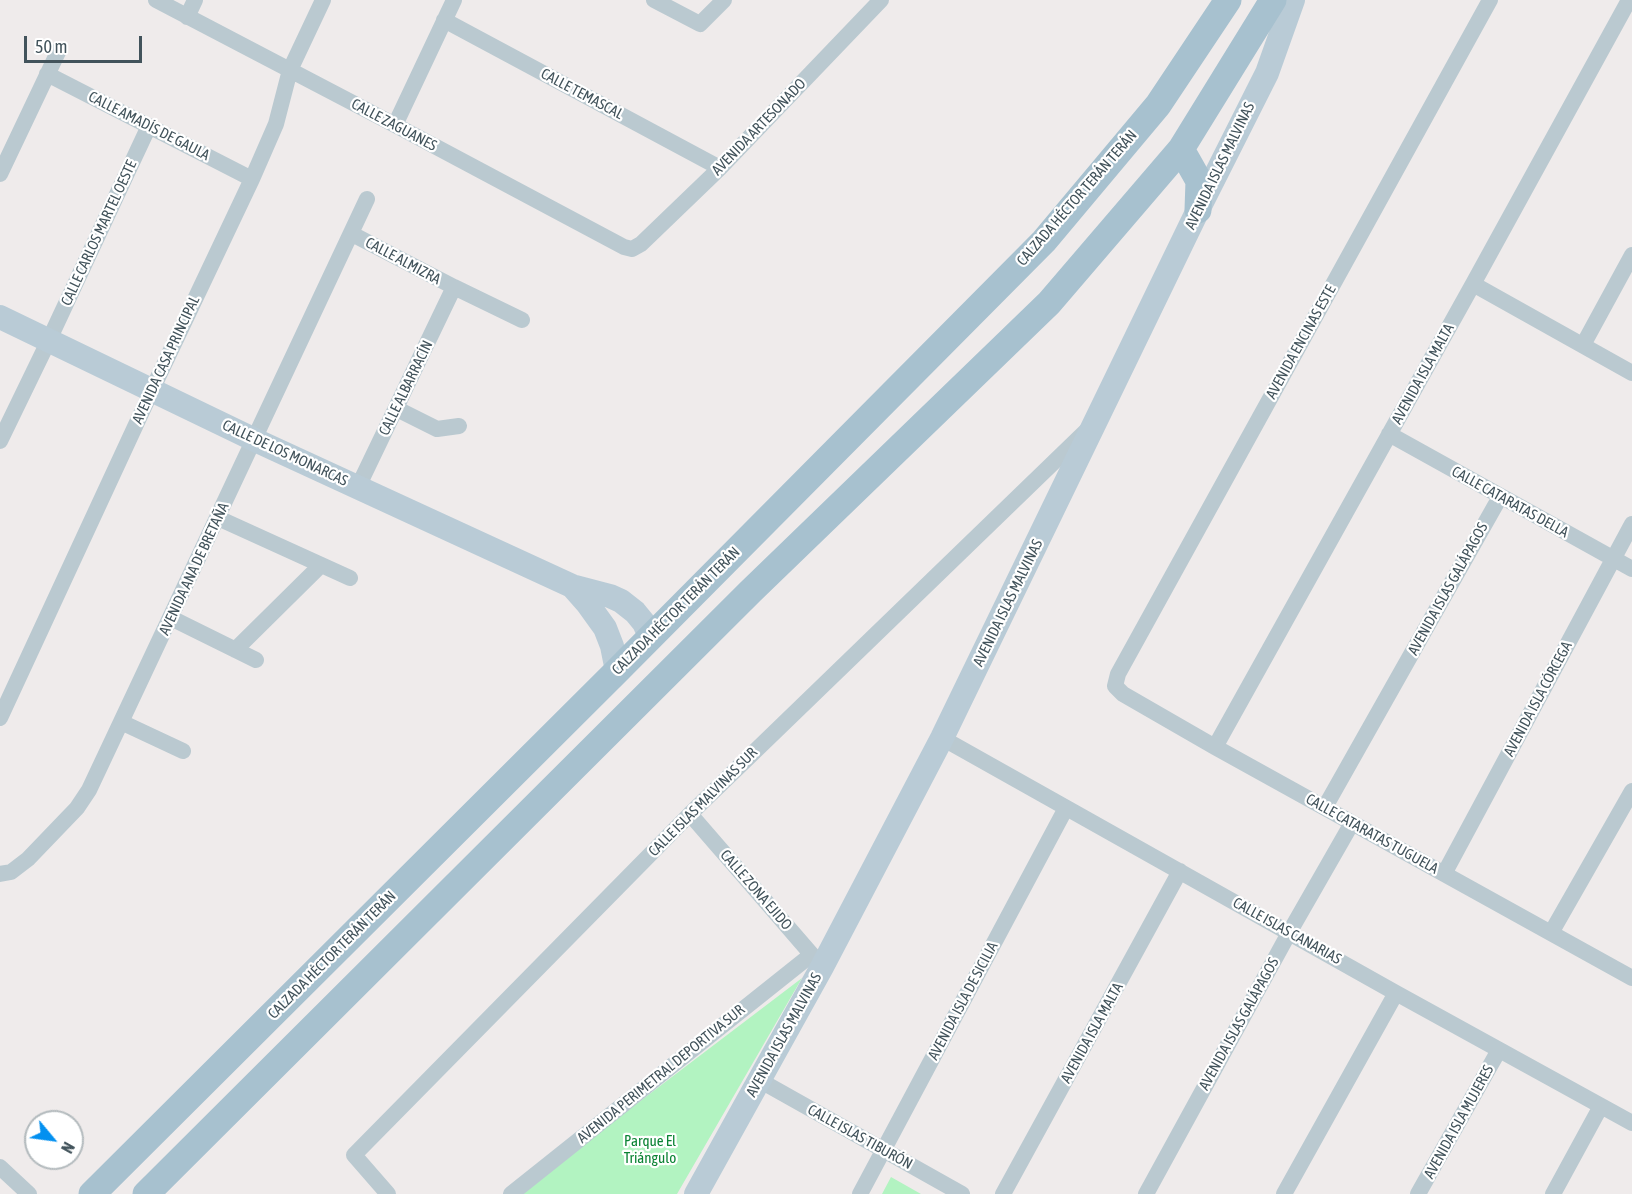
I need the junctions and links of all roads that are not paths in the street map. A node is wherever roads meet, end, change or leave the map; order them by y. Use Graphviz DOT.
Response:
graph roads {
  1 [pos="156,0"];
  2 [pos="195,0"];
  3 [pos="323,0"];
  4 [pos="454,0"];
  5 [pos="654,0"];
  6 [pos="724,0"];
  7 [pos="881,0"];
  8 [pos="1228,0"];
  9 [pos="1273,0"];
  10 [pos="1293,0"];
  11 [pos="1490,0"];
  12 [pos="1629,0"];
  13 [pos="187,17"];
  14 [pos="444,20"];
  15 [pos="59,50"];
  16 [pos="290,70"];
  17 [pos="47,74"];
  18 [pos="395,125"];
  19 [pos="149,126"];
  20 [pos="1181,149"];
  21 [pos="720,168"];
  22 [pos="0,174"];
  23 [pos="252,179"];
  24 [pos="367,199"];
  25 [pos="1198,210"];
  26 [pos="352,234"];
  27 [pos="632,249"];
  28 [pos="1632,255"];
  29 [pos="1473,284"];
  30 [pos="454,287"];
  31 [pos="0,317"];
  32 [pos="522,320"];
  33 [pos="49,340"];
  34 [pos="1582,345"];
  35 [pos="1632,373"];
  36 [pos="152,390"];
  37 [pos="397,409"];
  38 [pos="1097,420"];
  39 [pos="459,426"];
  40 [pos="1389,434"];
  41 [pos="255,440"];
  42 [pos="0,441"];
  43 [pos="818,468"];
  44 [pos="358,488"];
  45 [pos="1500,497"];
  46 [pos="218,518"];
  47 [pos="1632,524"];
  48 [pos="1613,558"];
  49 [pos="321,565"];
  50 [pos="1632,569"];
  51 [pos="350,578"];
  52 [pos="572,585"];
  53 [pos="750,591"];
  54 [pos="171,618"];
  55 [pos="650,636"];
  56 [pos="235,650"];
  57 [pos="256,660"];
  58 [pos="617,671"];
  59 [pos="1115,686"];
  60 [pos="0,718"];
  61 [pos="121,722"];
  62 [pos="942,738"];
  63 [pos="1215,747"];
  64 [pos="183,751"];
  65 [pos="583,759"];
  66 [pos="1632,791"];
  67 [pos="1325,807"];
  68 [pos="1066,808"];
  69 [pos="690,814"];
  70 [pos="1352,823"];
  71 [pos="1180,872"];
  72 [pos="0,874"];
  73 [pos="1444,874"];
  74 [pos="1289,933"];
  75 [pos="1551,933"];
  76 [pos="817,961"];
  77 [pos="1632,978"];
  78 [pos="1396,993"];
  79 [pos="1499,1050"];
  80 [pos="759,1080"];
  81 [pos="1601,1106"];
  82 [pos="1632,1124"];
  83 [pos="884,1151"];
  84 [pos="0,1167"];
  85 [pos="28,1194"];
  86 [pos="92,1194"];
  87 [pos="146,1194"];
  88 [pos="388,1194"];
  89 [pos="511,1194"];
  90 [pos="696,1194"];
  91 [pos="860,1194"];
  92 [pos="962,1194"];
  93 [pos="1003,1194"];
  94 [pos="1146,1194"];
  95 [pos="1284,1194"];
  96 [pos="1419,1194"];
  97 [pos="1553,1194"];
  1 -- 13 [label="street, CALLE ZAGUANES"];
  2 -- 13 [label="street"];
  3 -- 16 [label="street, AVENIDA CASA PRINCIPAL"];
  4 -- 14 [label="street"];
  5 -- 6 [label="street"];
  7 -- 21 [label="street, AVENIDA ARTESONADO"];
  8 -- 43 [label="main road, CALZADA HÉCTOR TERÁN TERÁN"];
  9 -- 20 [label="main road"];
  10 -- 25 [label="street, AVENIDA ISLAS MALVINAS"];
  11 -- 59 [label="street, AVENIDA ENCINAS ESTE"];
  12 -- 29 [label="street, AVENIDA ISLA MALTA"];
  13 -- 16 [label="street, CALLE ZAGUANES"];
  14 -- 18 [label="street"];
  14 -- 21 [label="street, CALLE TEMASCAL"];
  15 -- 17 [label="street"];
  16 -- 18 [label="street, CALLE ZAGUANES"];
  16 -- 23 [label="street, AVENIDA CASA PRINCIPAL"];
  17 -- 19 [label="street, CALLE AMADÍS DE GAULA"];
  17 -- 22 [label="street"];
  18 -- 27 [label="street, CALLE ZAGUANES"];
  19 -- 23 [label="street, CALLE AMADÍS DE GAULA"];
  19 -- 33 [label="street, CALLE CARLOS MARTEL OESTE"];
  20 -- 25 [label="main road"];
  20 -- 53 [label="main road"];
  21 -- 27 [label="street, AVENIDA ARTESONADO"];
  23 -- 36 [label="street, AVENIDA CASA PRINCIPAL"];
  24 -- 26 [label="street, AVENIDA ANA DE BRETAÑA"];
  25 -- 38 [label="street, AVENIDA ISLAS MALVINAS"];
  26 -- 30 [label="street, CALLE ALMIZRA"];
  26 -- 41 [label="street, AVENIDA ANA DE BRETAÑA"];
  28 -- 34 [label="street"];
  29 -- 34 [label="street"];
  29 -- 40 [label="street, AVENIDA ISLA MALTA"];
  30 -- 32 [label="street, CALLE ALMIZRA"];
  30 -- 37 [label="street, CALLE ALBARRACÍN"];
  31 -- 33 [label="street, CALLE DE LOS MONARCAS"];
  33 -- 36 [label="street, CALLE DE LOS MONARCAS"];
  33 -- 42 [label="street, CALLE CARLOS MARTEL OESTE"];
  34 -- 35 [label="street"];
  36 -- 41 [label="street, CALLE DE LOS MONARCAS"];
  36 -- 60 [label="street, AVENIDA CASA PRINCIPAL"];
  37 -- 39 [label="street"];
  37 -- 44 [label="street, CALLE ALBARRACÍN"];
  38 -- 62 [label="street, AVENIDA ISLAS MALVINAS"];
  38 -- 69 [label="street, CALLE ISLAS MALVINAS SUR"];
  40 -- 45 [label="street, CALLE CATARATAS DELLA"];
  40 -- 63 [label="street, AVENIDA ISLA MALTA"];
  41 -- 44 [label="street, CALLE DE LOS MONARCAS"];
  41 -- 46 [label="street, AVENIDA ANA DE BRETAÑA"];
  43 -- 53 [label="main road"];
  43 -- 55 [label="main road, CALZADA HÉCTOR TERÁN TERÁN"];
  44 -- 52 [label="street, CALLE DE LOS MONARCAS"];
  45 -- 48 [label="street, CALLE CATARATAS DELLA"];
  45 -- 67 [label="street, AVENIDA ISLAS GALÁPAGOS"];
  46 -- 49 [label="street"];
  46 -- 54 [label="street, AVENIDA ANA DE BRETAÑA"];
  47 -- 48 [label="street, AVENIDA ISLA CÓRCEGA"];
  48 -- 50 [label="street, CALLE CATARATAS DELLA"];
  48 -- 73 [label="street, AVENIDA ISLA CÓRCEGA"];
  49 -- 51 [label="street"];
  49 -- 56 [label="street"];
  52 -- 55 [label="street, CALLE DE LOS MONARCAS"];
  52 -- 58 [label="street, CALLE DE LOS MONARCAS"];
  53 -- 65 [label="main road"];
  54 -- 56 [label="street"];
  54 -- 61 [label="street, AVENIDA ANA DE BRETAÑA"];
  55 -- 58 [label="main road, CALZADA HÉCTOR TERÁN TERÁN"];
  55 -- 65 [label="main road"];
  56 -- 57 [label="street"];
  58 -- 86 [label="main road, CALZADA HÉCTOR TERÁN TERÁN"];
  59 -- 63 [label="street, CALLE CATARATAS TUGUELA"];
  61 -- 64 [label="street"];
  61 -- 72 [label="street, AVENIDA ANA DE BRETAÑA"];
  62 -- 68 [label="street, CALLE ISLAS CANARIAS"];
  62 -- 76 [label="street, AVENIDA ISLAS MALVINAS"];
  63 -- 67 [label="street, CALLE CATARATAS TUGUELA"];
  65 -- 87 [label="main road"];
  66 -- 75 [label="street"];
  67 -- 70 [label="street, CALLE CATARATAS TUGUELA"];
  68 -- 71 [label="street, CALLE ISLAS CANARIAS"];
  68 -- 83 [label="street, AVENIDA ISLA DE SICILIA"];
  69 -- 76 [label="street, CALLE ZONA EJIDO"];
  69 -- 88 [label="street, CALLE ISLAS MALVINAS SUR"];
  70 -- 73 [label="street, CALLE CATARATAS TUGUELA"];
  70 -- 74 [label="street, AVENIDA ISLAS GALÁPAGOS"];
  71 -- 74 [label="street, CALLE ISLAS CANARIAS"];
  71 -- 93 [label="street, AVENIDA ISLA MALTA"];
  73 -- 75 [label="street, CALLE CATARATAS TUGUELA"];
  74 -- 78 [label="street, CALLE ISLAS CANARIAS"];
  74 -- 94 [label="street, AVENIDA ISLAS GALÁPAGOS"];
  75 -- 77 [label="street, CALLE CATARATAS TUGUELA"];
  76 -- 80 [label="street, AVENIDA ISLAS MALVINAS"];
  76 -- 89 [label="street, AVENIDA PERIMETRAL DEPORTIVA SUR"];
  78 -- 79 [label="street, CALLE ISLAS CANARIAS"];
  78 -- 95 [label="street"];
  79 -- 81 [label="street, CALLE ISLAS CANARIAS"];
  79 -- 96 [label="street, AVENIDA ISLA MUJERES"];
  80 -- 83 [label="street, CALLE ISLAS TIBURÓN"];
  80 -- 90 [label="street, AVENIDA ISLAS MALVINAS"];
  81 -- 82 [label="street, CALLE ISLAS CANARIAS"];
  81 -- 97 [label="street"];
  83 -- 91 [label="street, AVENIDA ISLA DE SICILIA"];
  83 -- 92 [label="street, CALLE ISLAS TIBURÓN"];
  84 -- 85 [label="street"];
}
